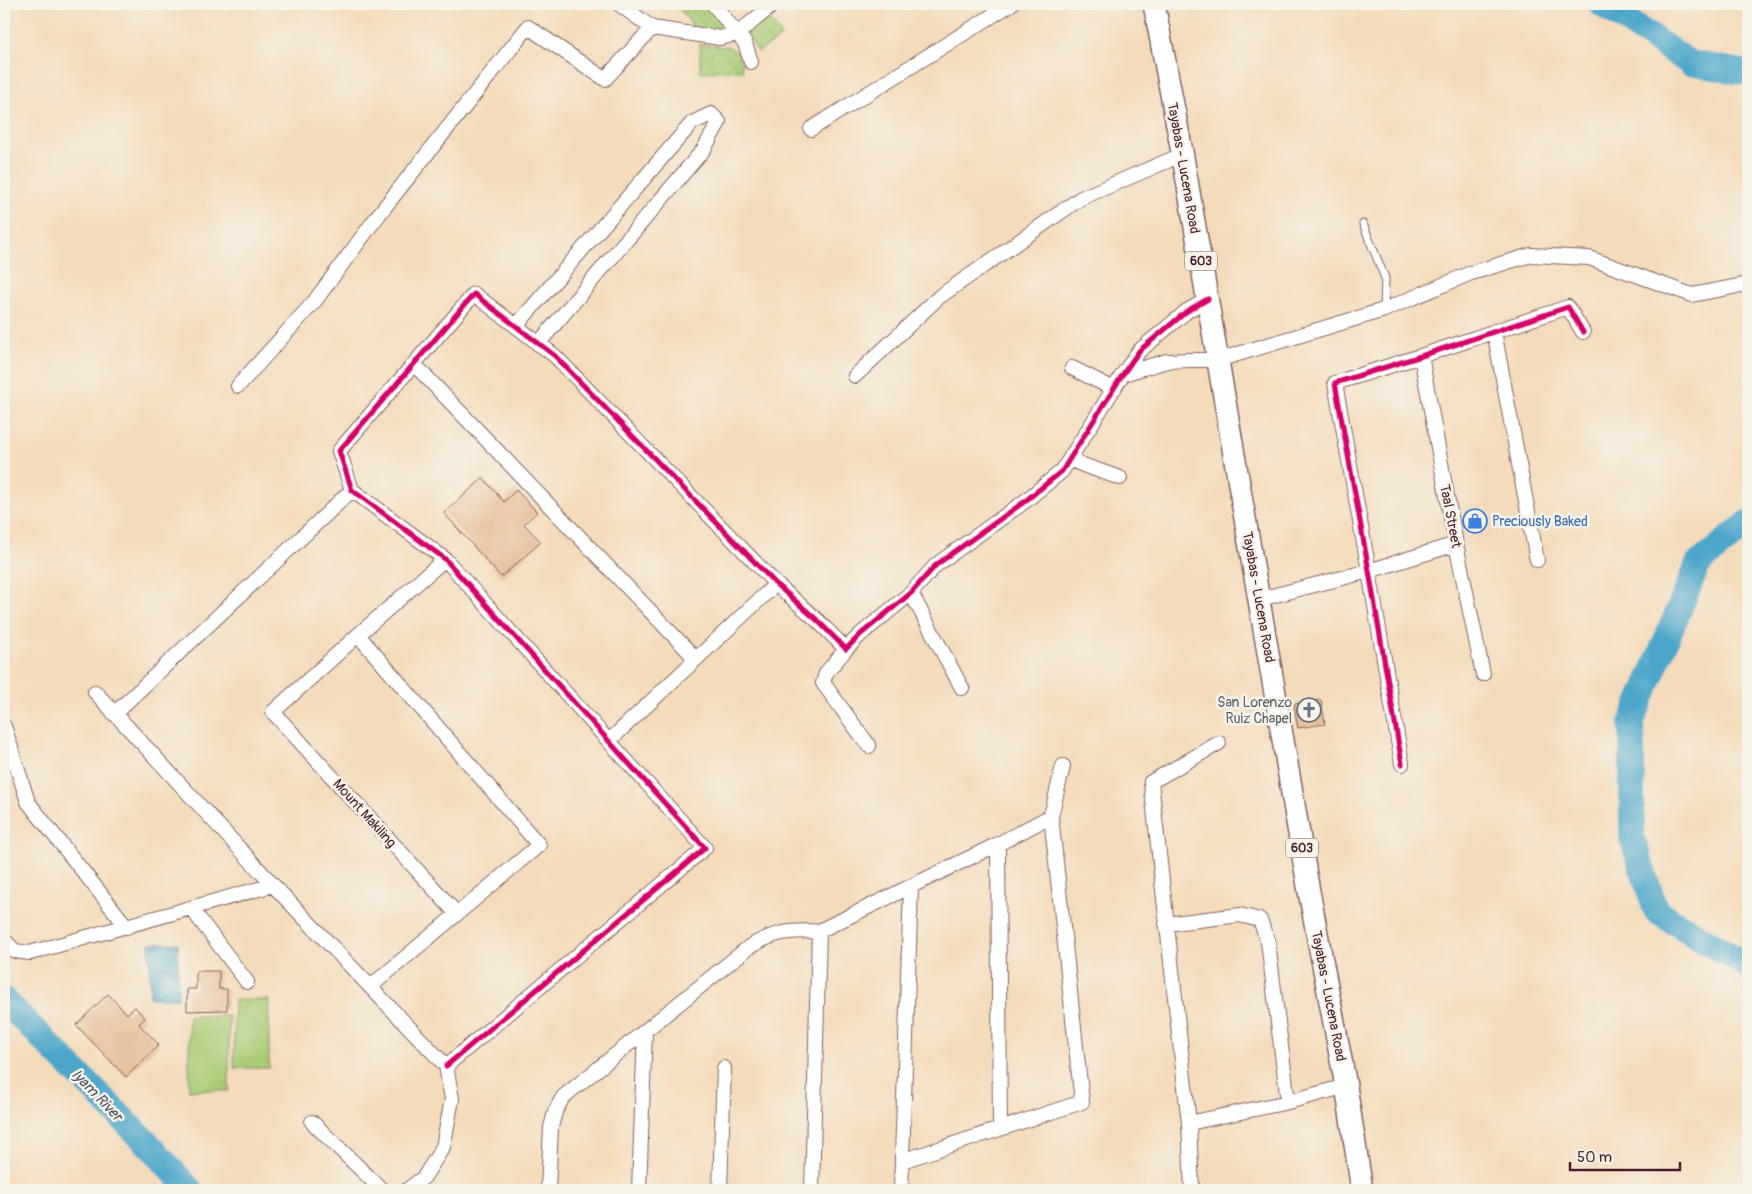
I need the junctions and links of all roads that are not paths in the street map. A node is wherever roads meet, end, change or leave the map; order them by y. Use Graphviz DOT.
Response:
graph roads {
  1 [pos="619,4"];
  2 [pos="713,4"];
  3 [pos="774,4"];
  4 [pos="1011,4"];
  5 [pos="1154,4"];
  6 [pos="652,28"];
  7 [pos="737,34"];
  8 [pos="752,62"];
  9 [pos="811,129"];
  10 [pos="1183,157"];
  11 [pos="1363,224"];
  12 [pos="1748,284"];
  13 [pos="1208,299"];
  14 [pos="1384,310"];
  15 [pos="516,326"];
  16 [pos="1494,332"];
  17 [pos="1583,332"];
  18 [pos="538,344"];
  19 [pos="1421,356"];
  20 [pos="1218,360"];
  21 [pos="414,364"];
  22 [pos="1072,368"];
  23 [pos="1123,374"];
  24 [pos="855,376"];
  25 [pos="238,386"];
  26 [pos="1114,389"];
  27 [pos="1070,459"];
  28 [pos="1120,478"];
  29 [pos="352,490"];
  30 [pos="1456,544"];
  31 [pos="445,559"];
  32 [pos="1537,560"];
  33 [pos="1369,571"];
  34 [pos="776,584"];
  35 [pos="911,593"];
  36 [pos="1260,599"];
  37 [pos="358,635"];
  38 [pos="846,649"];
  39 [pos="696,659"];
  40 [pos="1483,674"];
  41 [pos="962,688"];
  42 [pos="95,692"];
  43 [pos="114,714"];
  44 [pos="4,726"];
  45 [pos="609,742"];
  46 [pos="1219,743"];
  47 [pos="869,746"];
  48 [pos="1402,764"];
  49 [pos="1063,766"];
  50 [pos="1051,816"];
  51 [pos="998,844"];
  52 [pos="273,885"];
  53 [pos="912,886"];
  54 [pos="191,908"];
  55 [pos="457,914"];
  56 [pos="1166,924"];
  57 [pos="127,927"];
  58 [pos="819,931"];
  59 [pos="4,940"];
  60 [pos="247,982"];
  61 [pos="370,987"];
  62 [pos="645,1031"];
  63 [pos="446,1066"];
  64 [pos="724,1068"];
  65 [pos="1346,1086"];
  66 [pos="1288,1102"];
  67 [pos="312,1122"];
  68 [pos="1189,1123"];
  69 [pos="1000,1129"];
  70 [pos="902,1162"];
  71 [pos="1193,1188"];
  72 [pos="382,1190"];
  73 [pos="407,1190"];
  74 [pos="548,1190"];
  75 [pos="639,1190"];
  76 [pos="720,1190"];
  77 [pos="812,1190"];
  78 [pos="901,1190"];
  79 [pos="1178,1190"];
  80 [pos="1362,1190"];
  1 -- 6 [label="street"];
  2 -- 7 [label="street"];
  3 -- 7 [label="street"];
  4 -- 9 [label="street"];
  5 -- 10 [label="main road, Tayabas - Lucena Road / 603"];
  6 -- 7 [label="street"];
  6 -- 25 [label="street"];
  7 -- 8 [label="street"];
  10 -- 13 [label="main road, Tayabas - Lucena Road / 603"];
  10 -- 24 [label="street"];
  11 -- 14 [label="lane"];
  12 -- 14 [label="street"];
  13 -- 20 [label="main road, Tayabas - Lucena Road / 603"];
  13 -- 23 [label="street"];
  14 -- 20 [label="street"];
  15 -- 18 [label="street"];
  15 -- 18 [label="street"];
  15 -- 21 [label="street"];
  16 -- 17 [label="street"];
  16 -- 19 [label="street"];
  16 -- 32 [label="street"];
  18 -- 34 [label="street"];
  19 -- 30 [label="street, Taal Street"];
  19 -- 33 [label="street"];
  20 -- 23 [label="street"];
  20 -- 36 [label="main road, Tayabas - Lucena Road / 603"];
  21 -- 29 [label="street"];
  21 -- 39 [label="street"];
  22 -- 26 [label="street"];
  23 -- 26 [label="street"];
  26 -- 27 [label="street"];
  27 -- 28 [label="street"];
  27 -- 35 [label="street"];
  29 -- 31 [label="street"];
  29 -- 43 [label="street"];
  30 -- 33 [label="street"];
  30 -- 40 [label="street, Taal Street"];
  31 -- 37 [label="street"];
  31 -- 45 [label="street"];
  33 -- 36 [label="street"];
  33 -- 48 [label="street"];
  34 -- 38 [label="street"];
  34 -- 39 [label="street"];
  35 -- 38 [label="street"];
  35 -- 41 [label="street"];
  36 -- 65 [label="main road, Tayabas - Lucena Road / 603"];
  37 -- 55 [label="street"];
  37 -- 55 [label="street, Mount Makiling"];
  38 -- 47 [label="street"];
  39 -- 45 [label="street"];
  42 -- 43 [label="street"];
  43 -- 52 [label="street"];
  44 -- 57 [label="street"];
  45 -- 63 [label="street"];
  46 -- 56 [label="street"];
  49 -- 50 [label="street"];
  50 -- 51 [label="street"];
  50 -- 69 [label="street"];
  51 -- 53 [label="street"];
  51 -- 69 [label="street"];
  52 -- 54 [label="street"];
  52 -- 61 [label="street"];
  53 -- 58 [label="street"];
  53 -- 70 [label="street"];
  54 -- 57 [label="street"];
  54 -- 60 [label="street"];
  55 -- 61 [label="street"];
  56 -- 66 [label="street"];
  56 -- 68 [label="street"];
  57 -- 59 [label="street"];
  58 -- 62 [label="street"];
  58 -- 77 [label="street"];
  61 -- 63 [label="street"];
  62 -- 74 [label="street"];
  62 -- 75 [label="street"];
  63 -- 73 [label="street"];
  64 -- 76 [label="street"];
  65 -- 66 [label="street"];
  65 -- 80 [label="main road, Tayabas - Lucena Road / 603"];
  66 -- 68 [label="street"];
  67 -- 72 [label="street"];
  68 -- 71 [label="street"];
  69 -- 70 [label="street"];
  70 -- 78 [label="street"];
  71 -- 79 [label="street"];
}
